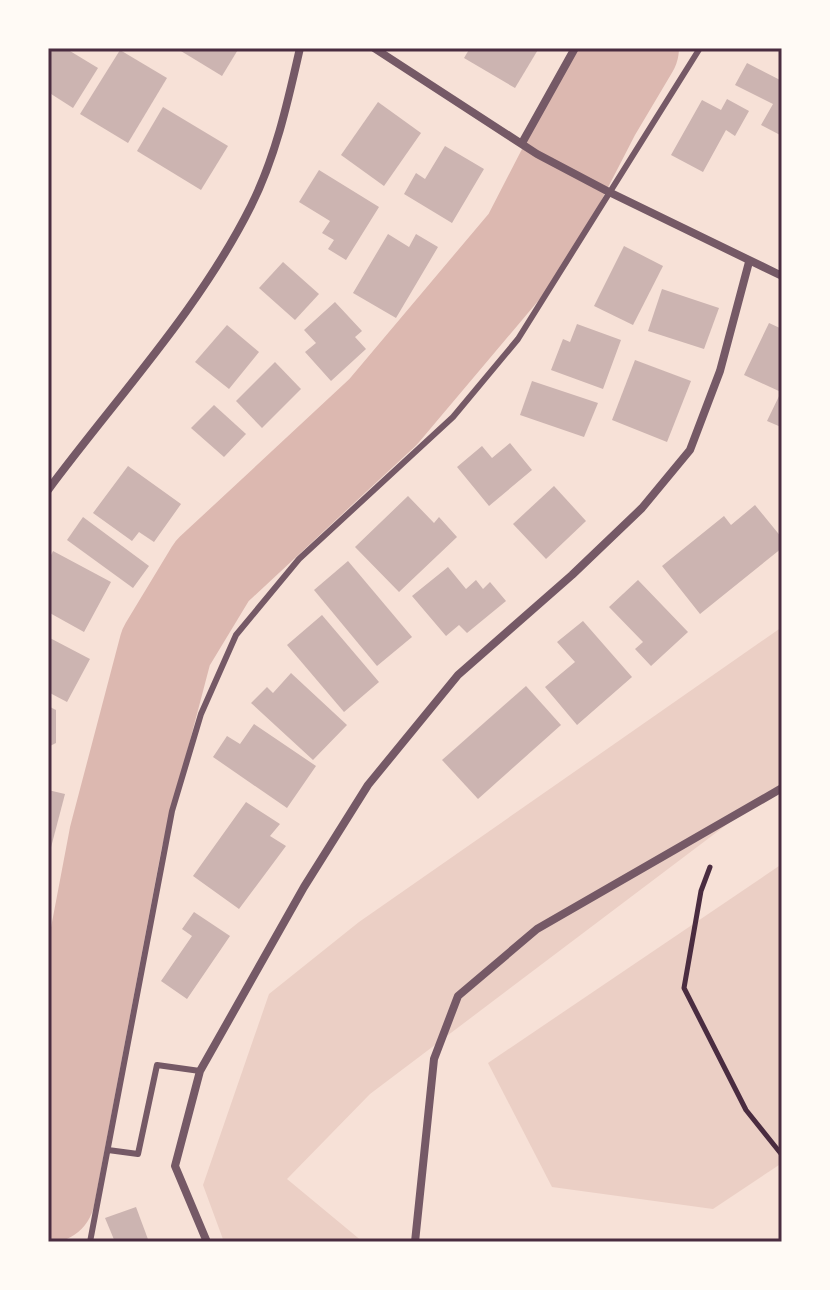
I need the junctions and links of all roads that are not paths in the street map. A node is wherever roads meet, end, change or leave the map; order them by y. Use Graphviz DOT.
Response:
graph roads {
  1 [pos="300,48"];
  2 [pos="374,48"];
  3 [pos="575,48"];
  4 [pos="700,48"];
  5 [pos="522,143"];
  6 [pos="609,192"];
  7 [pos="749,262"];
  8 [pos="782,276"];
  9 [pos="48,490"];
  10 [pos="782,788"];
  11 [pos="200,1071"];
  12 [pos="108,1150"];
  13 [pos="90,1242"];
  14 [pos="207,1242"];
  15 [pos="415,1242"];
  1 -- 9 [label="street"];
  2 -- 5 [label="street"];
  3 -- 5 [label="street"];
  4 -- 6 [label="lane"];
  5 -- 6 [label="street"];
  6 -- 7 [label="street"];
  6 -- 12 [label="lane"];
  7 -- 8 [label="street"];
  7 -- 11 [label="street"];
  10 -- 15 [label="street"];
  11 -- 12 [label="lane"];
  11 -- 14 [label="street"];
  12 -- 13 [label="lane"];
}
